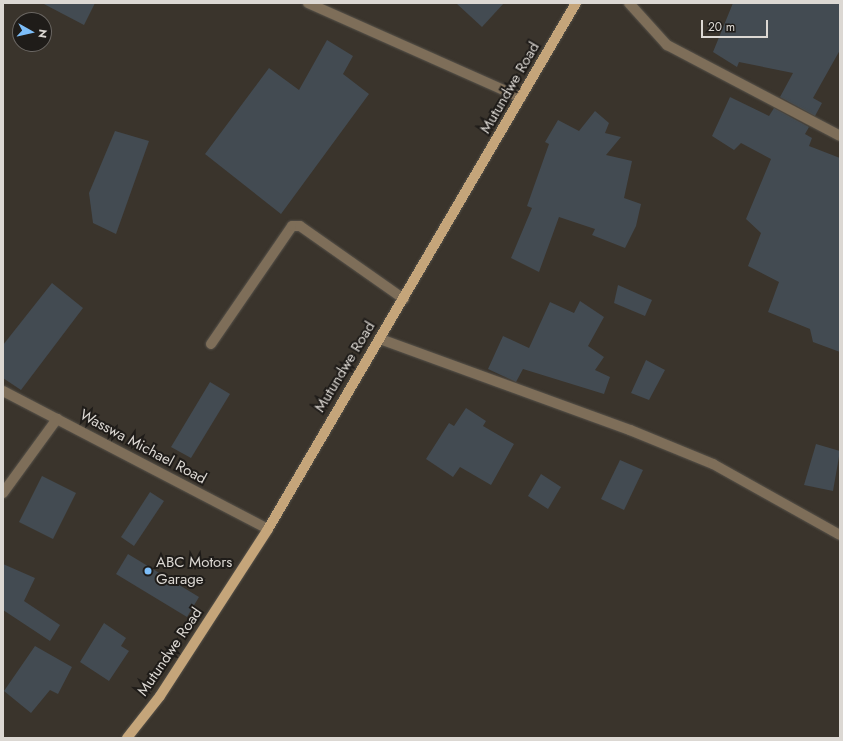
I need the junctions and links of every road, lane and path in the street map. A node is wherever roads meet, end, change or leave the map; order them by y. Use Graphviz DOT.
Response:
graph roads {
  1 [pos="308,3"];
  2 [pos="576,3"];
  3 [pos="629,3"];
  4 [pos="521,98"];
  5 [pos="840,136"];
  6 [pos="404,298"];
  7 [pos="380,339"];
  8 [pos="211,344"];
  9 [pos="3,391"];
  10 [pos="57,419"];
  11 [pos="3,493"];
  12 [pos="268,529"];
  13 [pos="840,535"];
  14 [pos="127,738"];
  1 -- 4 [label="street"];
  2 -- 4 [label="main road, Mutundwe Road"];
  3 -- 5 [label="street"];
  4 -- 6 [label="main road, Mutundwe Road"];
  6 -- 7 [label="main road, Mutundwe Road"];
  6 -- 8 [label="street"];
  7 -- 12 [label="main road, Mutundwe Road"];
  7 -- 13 [label="street"];
  9 -- 10 [label="street, Wasswa Michael Road"];
  10 -- 11 [label="street"];
  10 -- 12 [label="street, Wasswa Michael Road"];
  12 -- 14 [label="main road, Mutundwe Road"];
}
